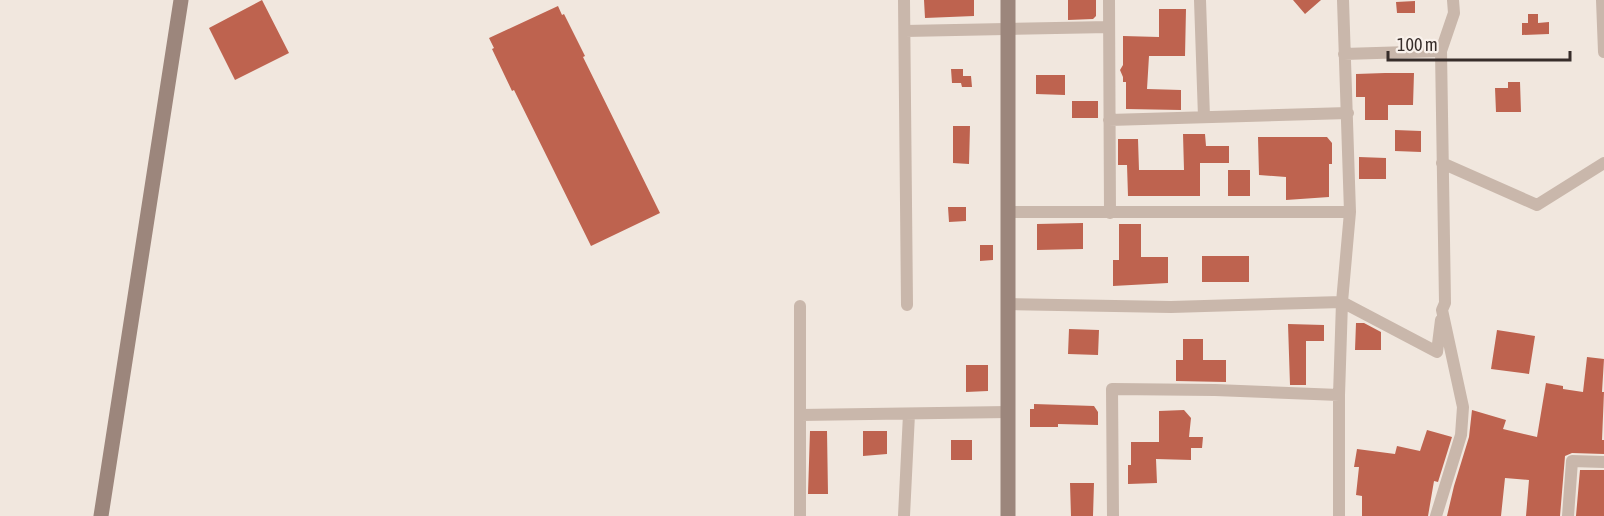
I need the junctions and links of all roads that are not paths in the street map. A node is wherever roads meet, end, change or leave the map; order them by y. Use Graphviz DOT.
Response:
graph roads {
  1 [pos="181,0"];
  2 [pos="904,0"];
  3 [pos="1008,0"];
  4 [pos="1109,0"];
  5 [pos="1200,0"];
  6 [pos="1343,0"];
  7 [pos="1453,0"];
  8 [pos="1603,0"];
  9 [pos="1109,27"];
  10 [pos="1008,29"];
  11 [pos="905,31"];
  12 [pos="1441,51"];
  13 [pos="1604,52"];
  14 [pos="1344,54"];
  15 [pos="1348,113"];
  16 [pos="1204,117"];
  17 [pos="1109,120"];
  18 [pos="1442,163"];
  19 [pos="1604,163"];
  20 [pos="1008,212"];
  21 [pos="1350,212"];
  22 [pos="1110,213"];
  23 [pos="1342,302"];
  24 [pos="1008,304"];
  25 [pos="906,305"];
  26 [pos="800,306"];
  27 [pos="1442,310"];
  28 [pos="1339,395"];
  29 [pos="1008,412"];
  30 [pos="909,414"];
  31 [pos="800,415"];
  32 [pos="1604,462"];
  33 [pos="101,516"];
  34 [pos="800,516"];
  35 [pos="904,516"];
  36 [pos="1008,516"];
  37 [pos="1113,516"];
  38 [pos="1339,516"];
  39 [pos="1436,516"];
  40 [pos="1568,516"];
  1 -- 33 [label="street"];
  2 -- 11 [label="street"];
  3 -- 10 [label="street"];
  4 -- 9 [label="street"];
  5 -- 16 [label="street"];
  6 -- 14 [label="street"];
  7 -- 12 [label="street"];
  8 -- 13 [label="street"];
  9 -- 10 [label="street"];
  9 -- 17 [label="street"];
  10 -- 11 [label="street"];
  10 -- 20 [label="street"];
  11 -- 25 [label="street"];
  12 -- 14 [label="street"];
  12 -- 18 [label="street"];
  14 -- 15 [label="street"];
  15 -- 16 [label="street"];
  15 -- 21 [label="street"];
  16 -- 17 [label="street"];
  17 -- 22 [label="street"];
  18 -- 19 [label="street"];
  18 -- 27 [label="street"];
  20 -- 22 [label="street"];
  20 -- 24 [label="street"];
  21 -- 22 [label="street"];
  21 -- 23 [label="street"];
  23 -- 24 [label="street"];
  23 -- 27 [label="street"];
  23 -- 28 [label="street"];
  24 -- 29 [label="street"];
  26 -- 31 [label="street"];
  27 -- 39 [label="street"];
  28 -- 37 [label="street"];
  28 -- 38 [label="street"];
  29 -- 30 [label="street"];
  29 -- 36 [label="street"];
  30 -- 31 [label="street"];
  30 -- 35 [label="street"];
  31 -- 34 [label="street"];
  32 -- 40 [label="street"];
}
